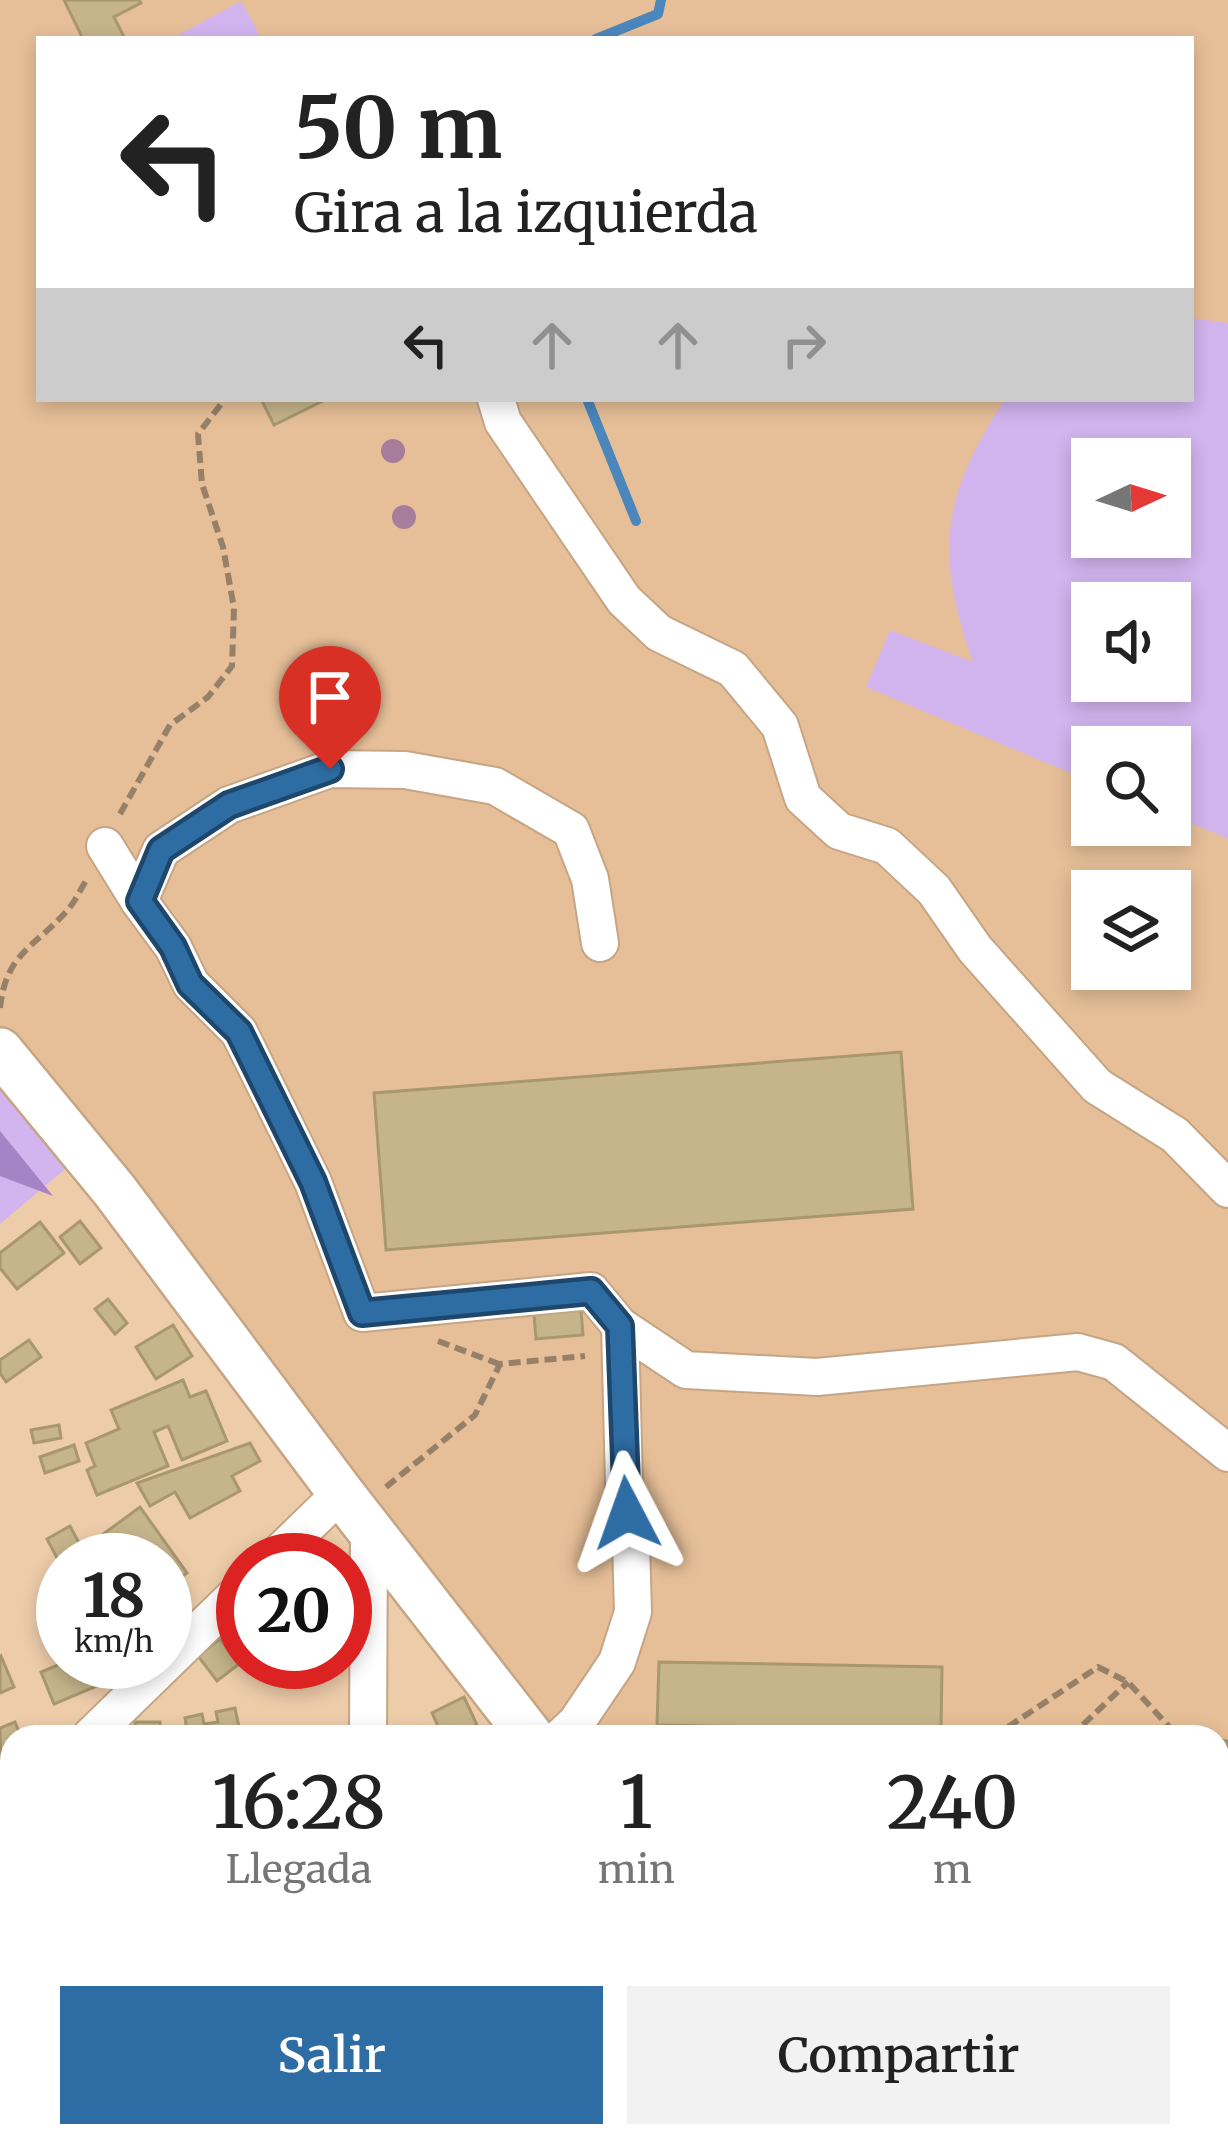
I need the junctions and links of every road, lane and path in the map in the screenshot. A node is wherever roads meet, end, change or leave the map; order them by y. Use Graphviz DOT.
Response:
graph roads {
  1 [pos="223,402"];
  2 [pos="497,402"];
  3 [pos="105,847"];
  4 [pos="140,901"];
  5 [pos="600,944"];
  6 [pos="0,1008"];
  7 [pos="0,1051"];
  8 [pos="1228,1189"];
  9 [pos="621,1339"];
  10 [pos="1228,1453"];
  11 [pos="354,1510"];
  12 [pos="316,1533"];
  13 [pos="216,1614"];
  14 [pos="1127,1682"];
  15 [pos="102,1725"];
  16 [pos="367,1725"];
  17 [pos="522,1725"];
  18 [pos="575,1725"];
  19 [pos="1011,1725"];
  20 [pos="1082,1725"];
  21 [pos="1166,1725"];
  1 -- 3 [label="path"];
  2 -- 8 [label="street"];
  3 -- 4 [label="street"];
  3 -- 6 [label="path"];
  4 -- 5 [label="street"];
  4 -- 9 [label="street"];
  7 -- 11 [label="main road"];
  9 -- 10 [label="street"];
  9 -- 11 [label="path"];
  9 -- 18 [label="street"];
  11 -- 12 [label="street"];
  11 -- 16 [label="street"];
  11 -- 17 [label="main road"];
  13 -- 15 [label="street"];
  14 -- 19 [label="path"];
  14 -- 20 [label="path"];
  14 -- 21 [label="path"];
}
